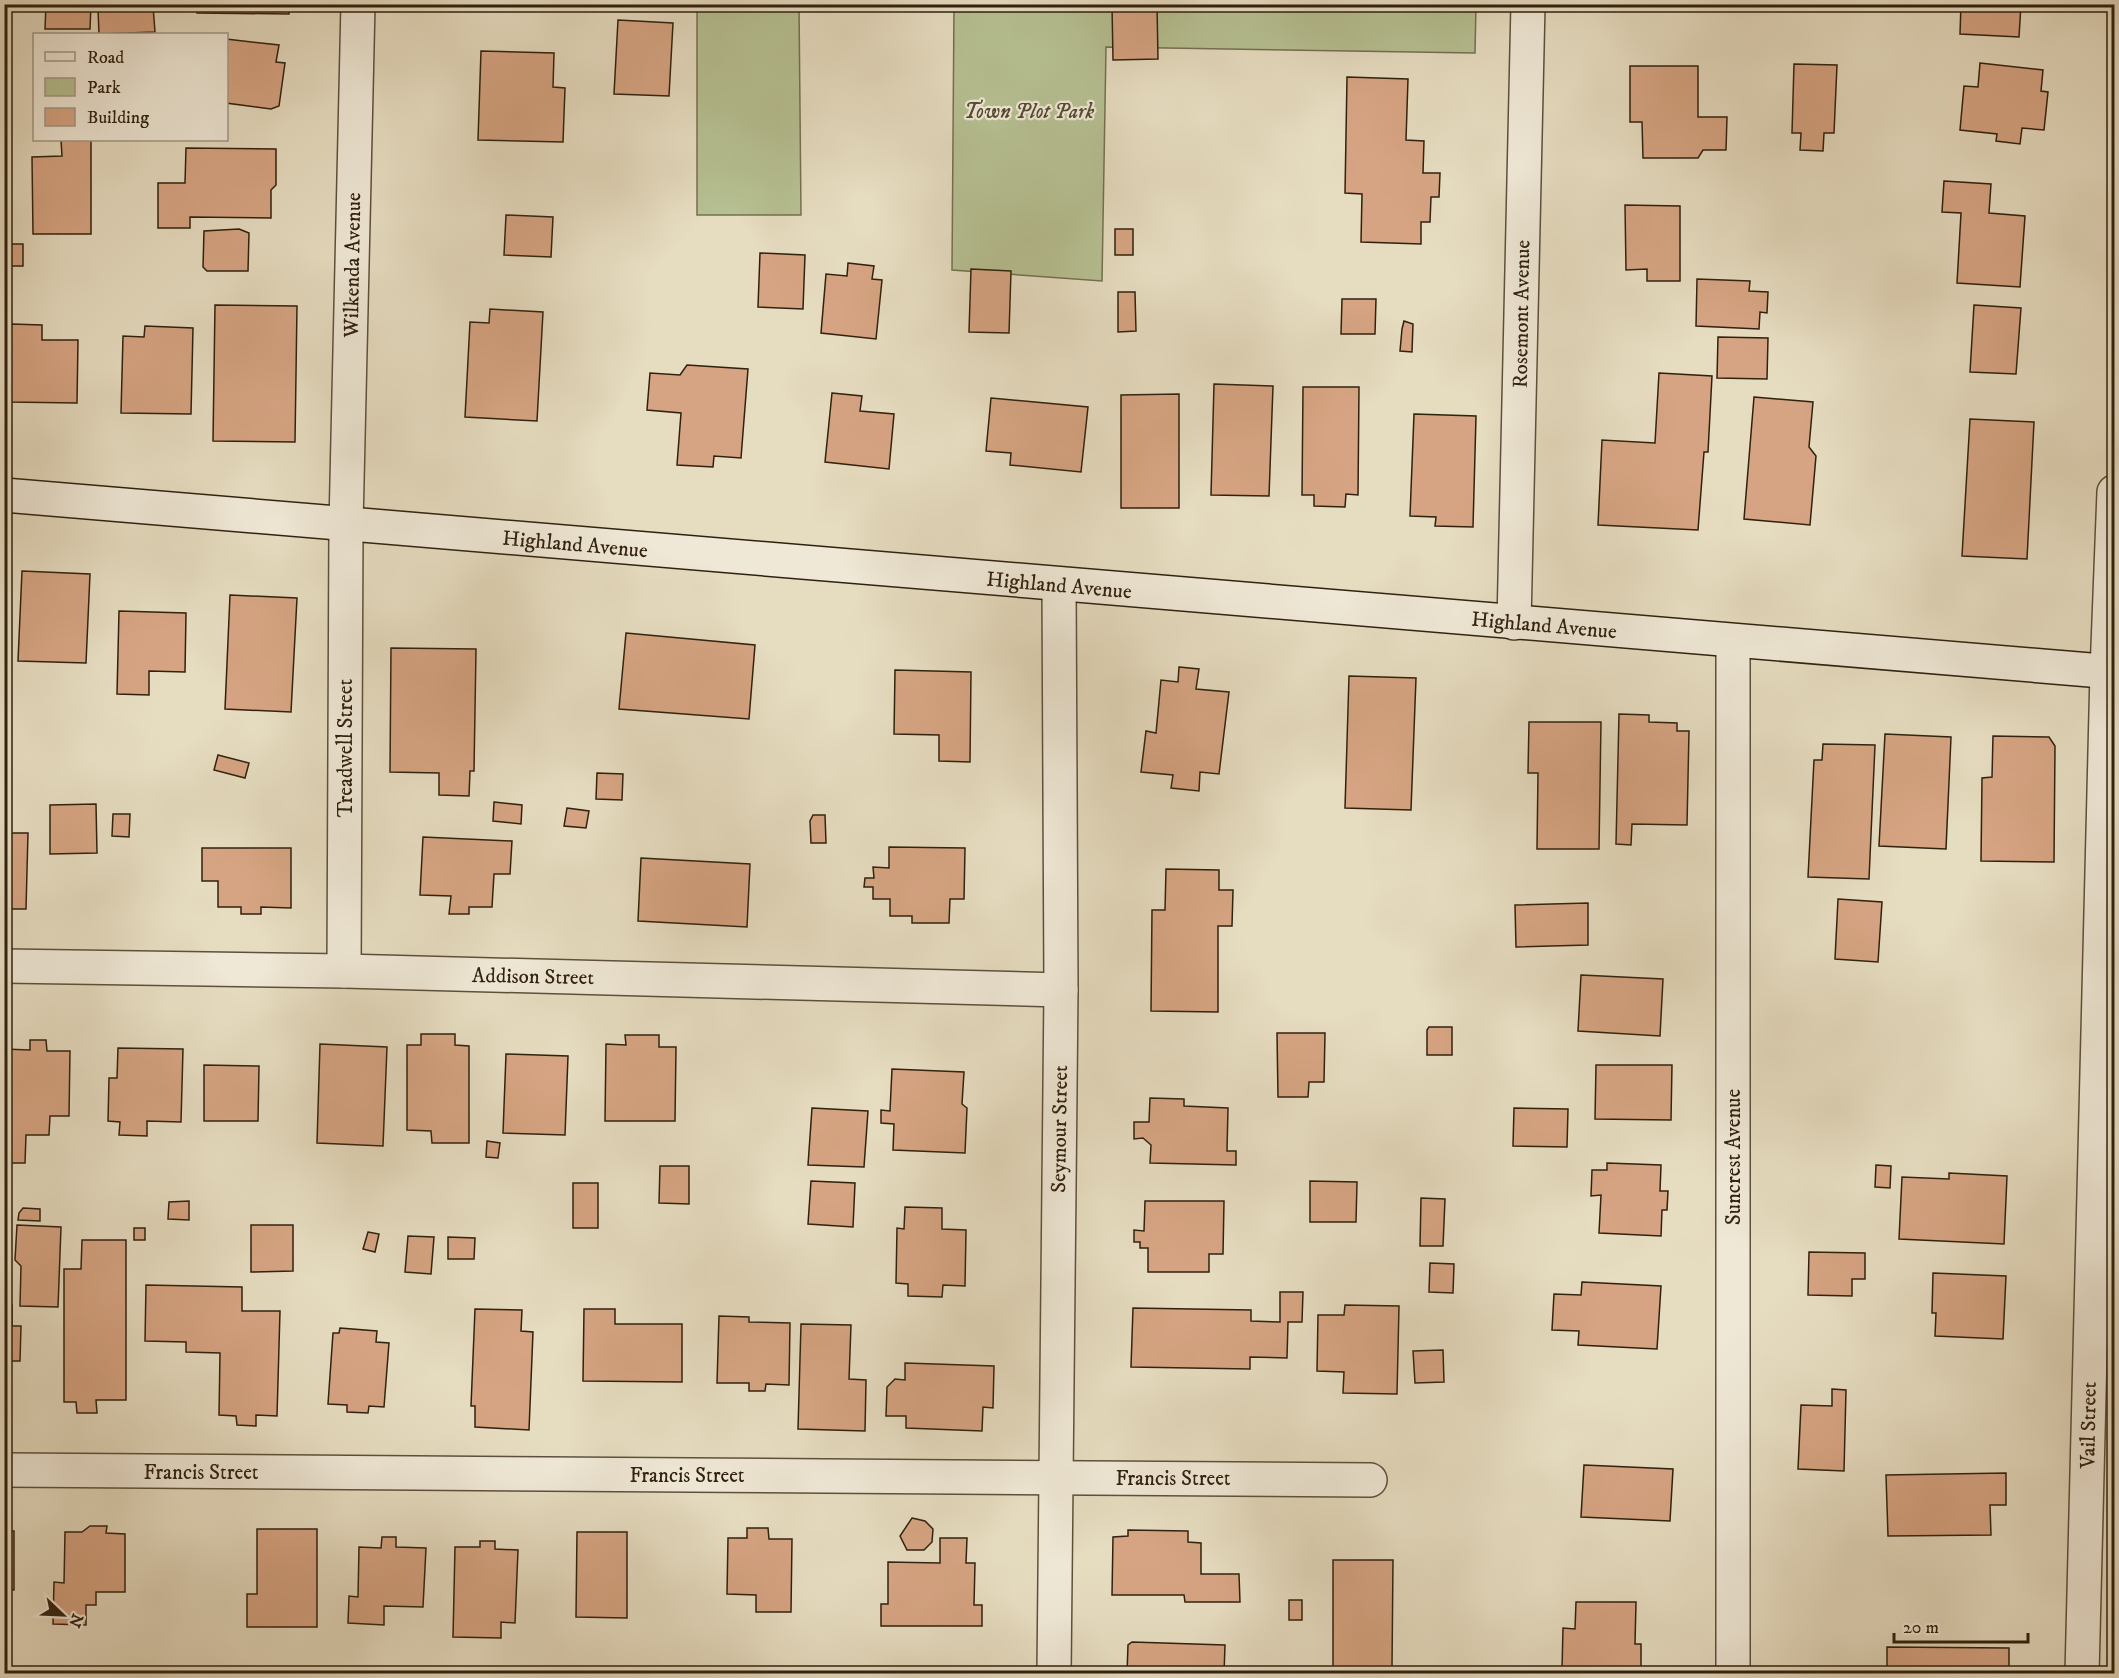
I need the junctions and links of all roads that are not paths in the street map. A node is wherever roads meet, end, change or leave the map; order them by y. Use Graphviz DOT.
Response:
graph roads {
  1 [pos="358,4"];
  2 [pos="1528,4"];
  3 [pos="2115,492"];
  4 [pos="4,495"];
  5 [pos="346,525"];
  6 [pos="1059,585"];
  7 [pos="1514,623"];
  8 [pos="1734,641"];
  9 [pos="2111,672"];
  10 [pos="4,966"];
  11 [pos="344,971"];
  12 [pos="1060,990"];
  13 [pos="4,1470"];
  14 [pos="1055,1477"];
  15 [pos="1370,1480"];
  16 [pos="1054,1674"];
  17 [pos="1733,1674"];
  18 [pos="2082,1674"];
  1 -- 5 [label="street, Wilkenda Avenue"];
  2 -- 7 [label="street, Rosemont Avenue"];
  3 -- 9 [label="street, Vail Street"];
  4 -- 5 [label="street, Highland Avenue"];
  5 -- 6 [label="street, Highland Avenue"];
  5 -- 11 [label="street, Treadwell Street"];
  6 -- 7 [label="street, Highland Avenue"];
  6 -- 12 [label="street, Seymour Street"];
  7 -- 8 [label="street, Highland Avenue"];
  8 -- 9 [label="street, Highland Avenue"];
  8 -- 17 [label="street, Suncrest Avenue"];
  9 -- 18 [label="street, Vail Street"];
  10 -- 11 [label="street, Addison Street"];
  11 -- 12 [label="street, Addison Street"];
  12 -- 14 [label="street, Seymour Street"];
  13 -- 14 [label="street, Francis Street"];
  14 -- 15 [label="street, Francis Street"];
  14 -- 16 [label="street, Seymour Street"];
}
